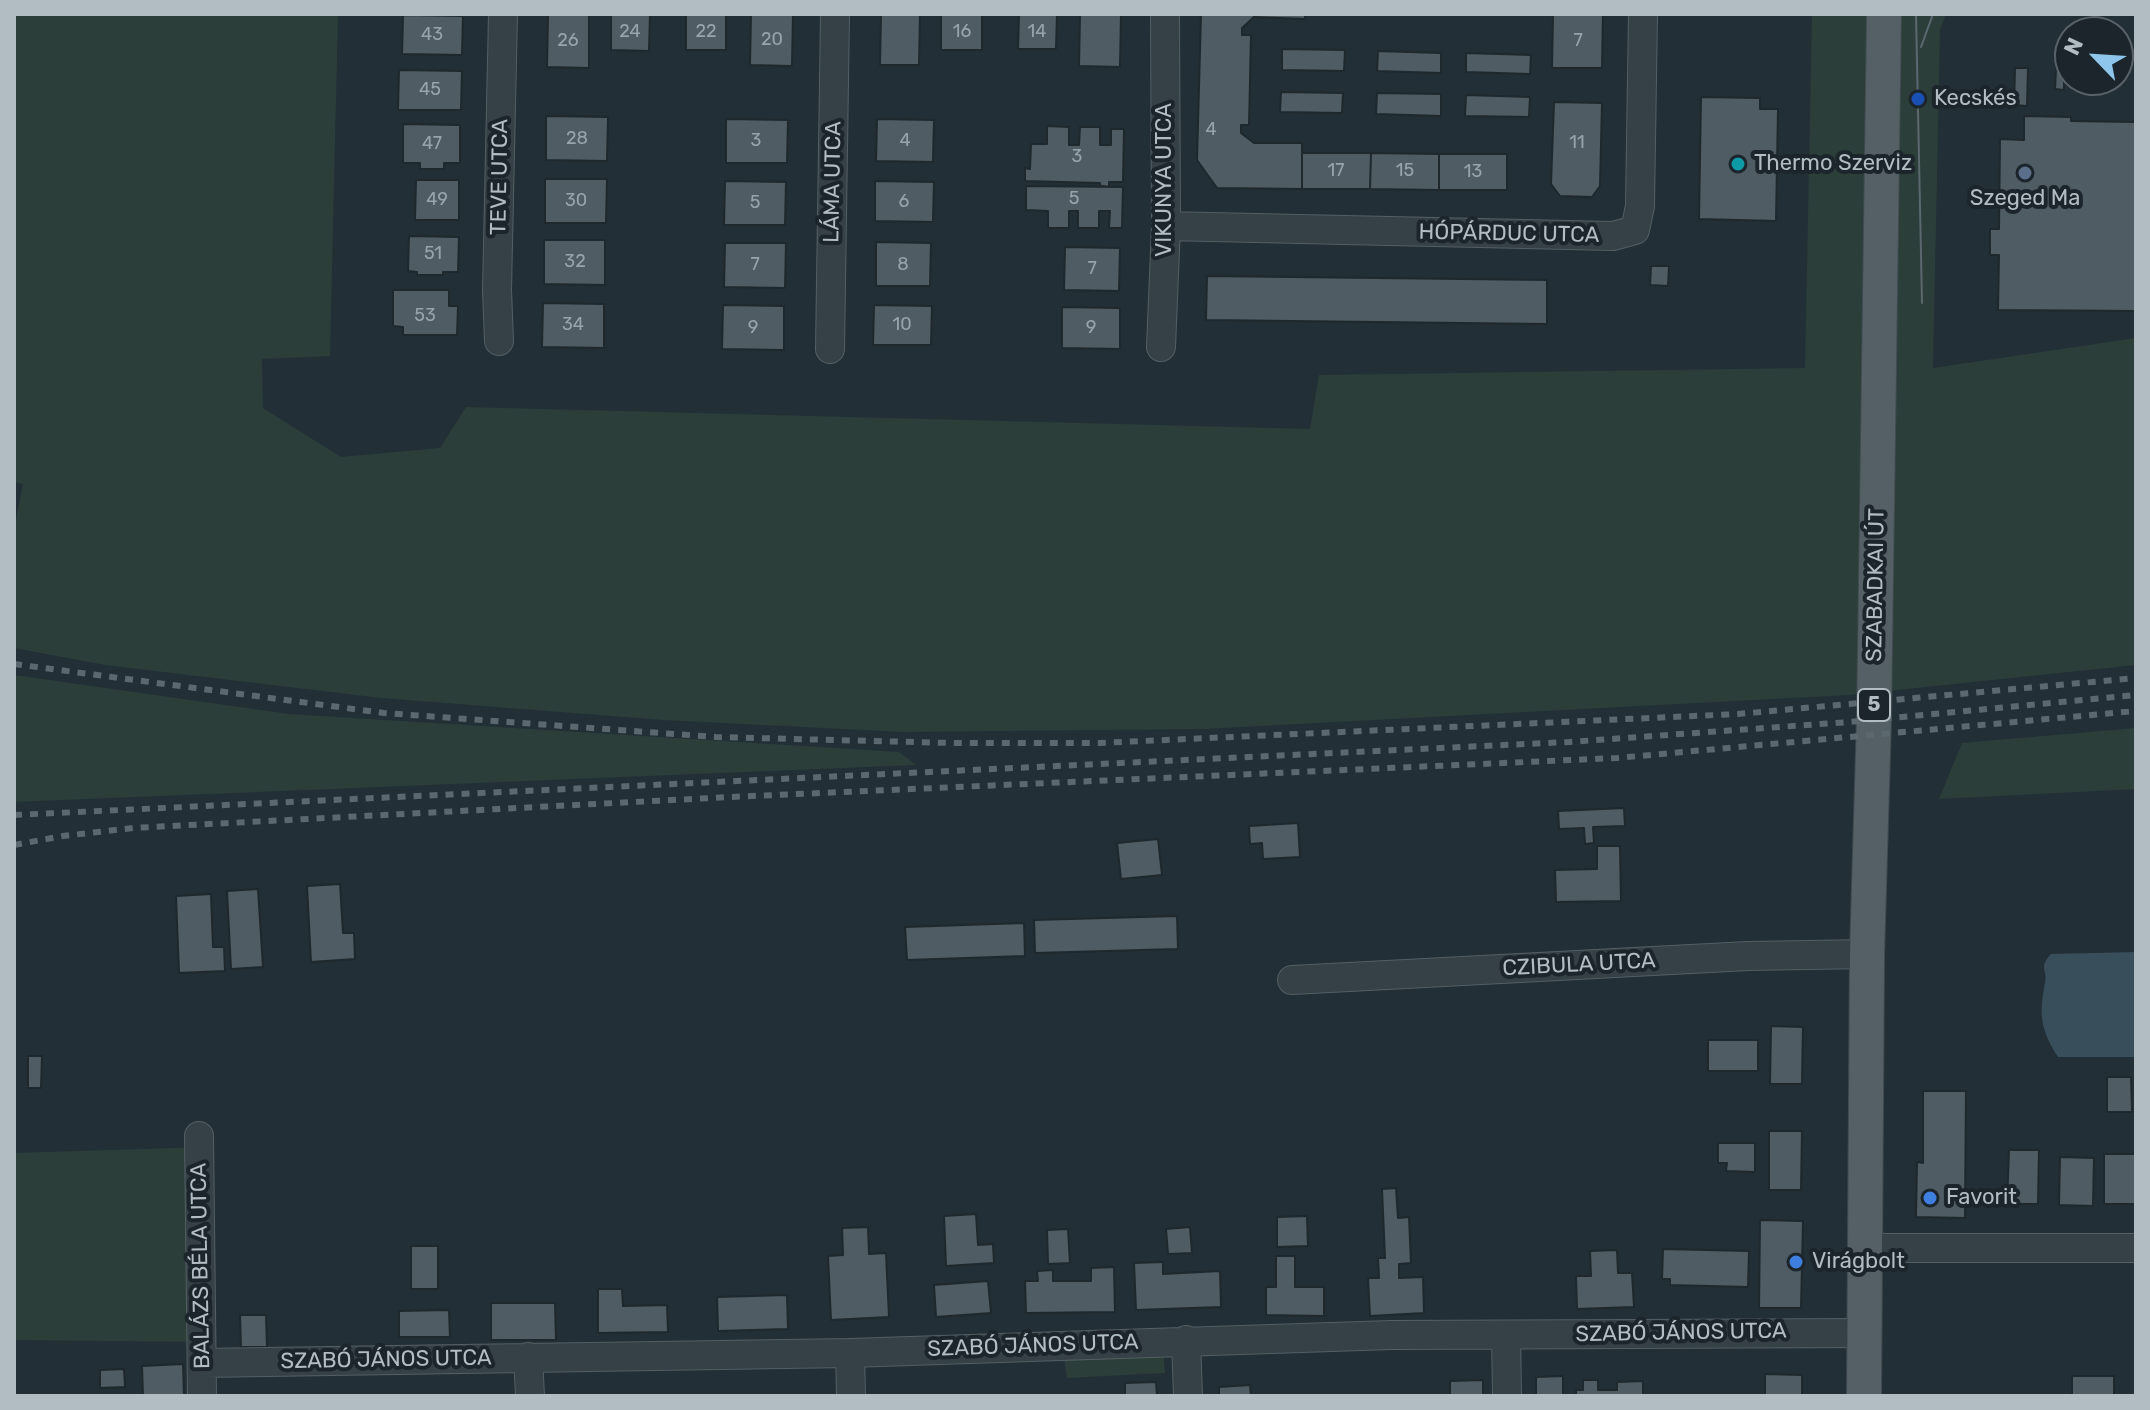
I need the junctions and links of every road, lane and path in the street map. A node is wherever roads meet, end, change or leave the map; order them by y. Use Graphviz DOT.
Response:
graph roads {
  1 [pos="503,14"];
  2 [pos="835,14"];
  3 [pos="1165,14"];
  4 [pos="1643,14"];
  5 [pos="1884,14"];
  6 [pos="1166,226"];
  7 [pos="499,341"];
  8 [pos="1161,347"];
  9 [pos="830,349"];
  10 [pos="1867,954"];
  11 [pos="1292,980"];
  12 [pos="199,1136"];
  13 [pos="1865,1248"];
  14 [pos="2136,1248"];
  15 [pos="1864,1333"];
  16 [pos="1506,1335"];
  17 [pos="1186,1340"];
  18 [pos="850,1353"];
  19 [pos="528,1357"];
  20 [pos="202,1363"];
  21 [pos="202,1396"];
  22 [pos="530,1396"];
  23 [pos="851,1396"];
  24 [pos="1188,1396"];
  25 [pos="1507,1396"];
  26 [pos="1864,1396"];
  1 -- 7 [label="street, TEVE UTCA"];
  2 -- 9 [label="street, LÁMA UTCA"];
  3 -- 6 [label="street, VIKUNYA UTCA"];
  4 -- 6 [label="street, HÓPÁRDUC UTCA"];
  5 -- 10 [label="main road, SZABADKAI ÚT / 5"];
  6 -- 8 [label="street, VIKUNYA UTCA"];
  10 -- 11 [label="street, CZIBULA UTCA"];
  10 -- 13 [label="main road, SZABADKAI ÚT / 5"];
  12 -- 20 [label="street, BALÁZS BÉLA UTCA"];
  13 -- 14 [label="street"];
  13 -- 15 [label="main road, SZABADKAI ÚT / 5"];
  15 -- 16 [label="street, SZABÓ JÁNOS UTCA"];
  15 -- 26 [label="main road, SZABADKAI ÚT / 5"];
  16 -- 17 [label="street, SZABÓ JÁNOS UTCA"];
  16 -- 25 [label="street"];
  17 -- 18 [label="street, SZABÓ JÁNOS UTCA"];
  17 -- 24 [label="street"];
  18 -- 19 [label="street, SZABÓ JÁNOS UTCA"];
  18 -- 23 [label="street"];
  19 -- 20 [label="street, SZABÓ JÁNOS UTCA"];
  19 -- 22 [label="street"];
  20 -- 21 [label="street, BALÁZS BÉLA UTCA"];
}
